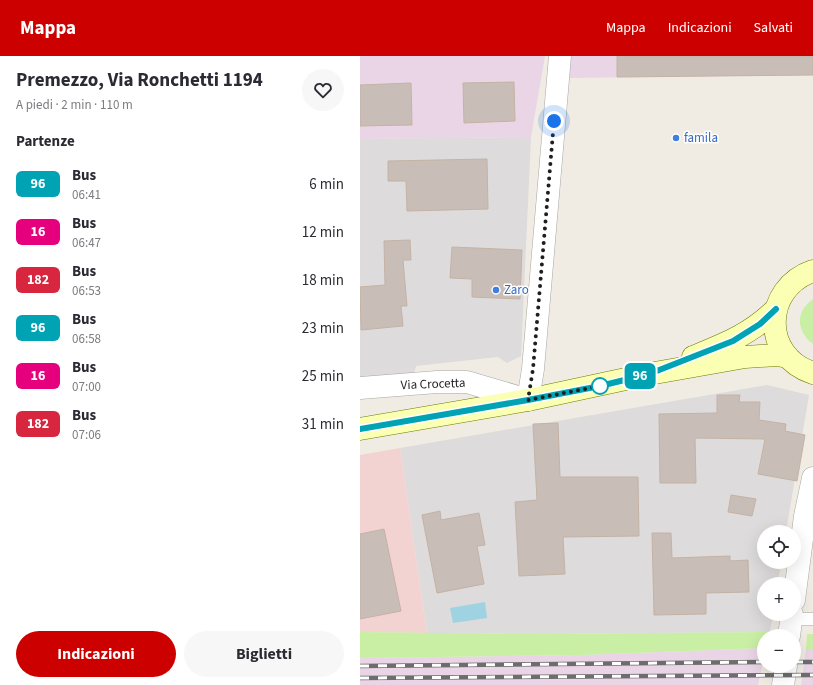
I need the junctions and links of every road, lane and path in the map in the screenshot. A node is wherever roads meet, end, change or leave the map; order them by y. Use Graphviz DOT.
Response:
graph roads {
  1 [pos="560,56"];
  2 [pos="813,271"];
  3 [pos="776,309"];
  4 [pos="788,357"];
  5 [pos="813,373"];
  6 [pos="649,374"];
  7 [pos="360,388"];
  8 [pos="528,400"];
  9 [pos="360,429"];
  10 [pos="813,478"];
  11 [pos="797,577"];
  12 [pos="801,618"];
  13 [pos="813,619"];
  14 [pos="785,673"];
  15 [pos="783,685"];
  1 -- 8 [label="street"];
  2 -- 3 [label="main road"];
  3 -- 4 [label="main road"];
  3 -- 6 [label="main road"];
  4 -- 5 [label="main road"];
  4 -- 6 [label="main road"];
  6 -- 8 [label="main road"];
  7 -- 8 [label="street, Via Crocetta"];
  8 -- 9 [label="main road"];
  10 -- 11 [label="street"];
  12 -- 13 [label="lane"];
  14 -- 15 [label="street"];
}
